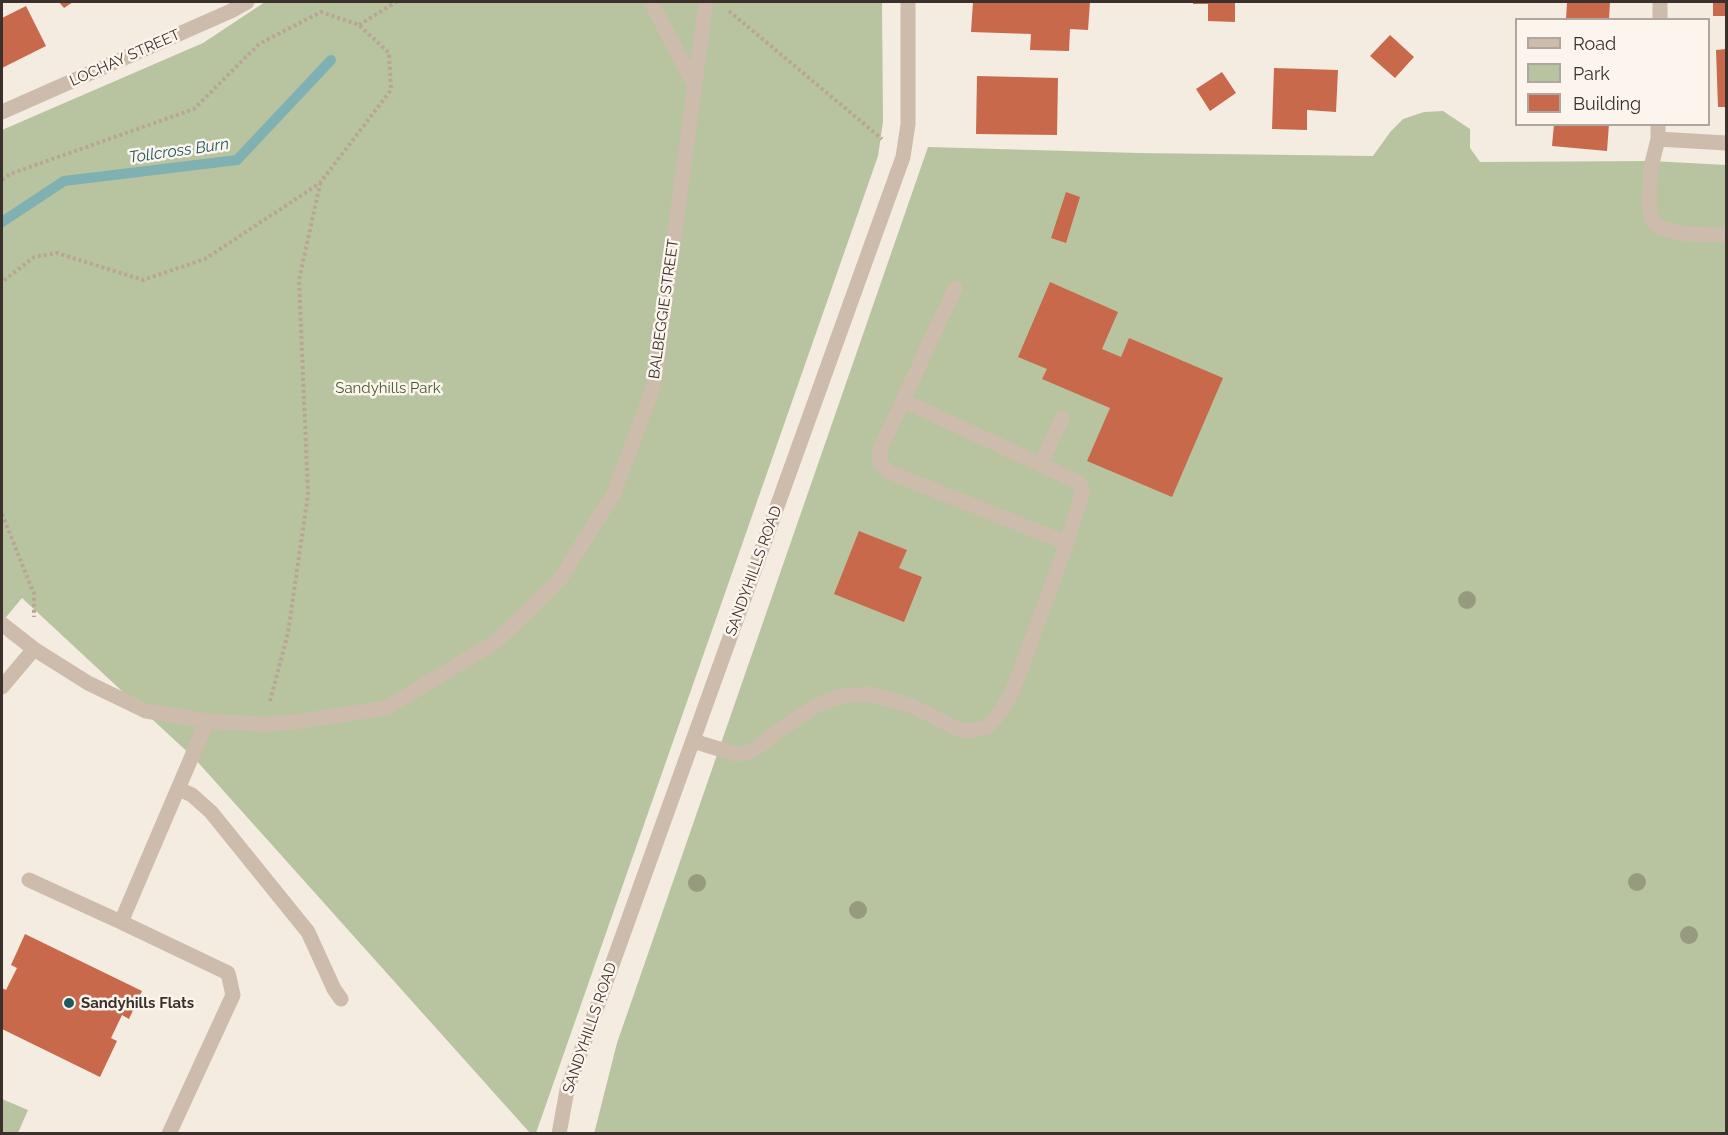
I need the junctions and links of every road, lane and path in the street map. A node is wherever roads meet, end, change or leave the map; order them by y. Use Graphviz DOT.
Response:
graph roads {
  1 [pos="247,2"];
  2 [pos="396,2"];
  3 [pos="651,2"];
  4 [pos="706,2"];
  5 [pos="908,2"];
  6 [pos="1660,2"];
  7 [pos="726,9"];
  8 [pos="1660,18"];
  9 [pos="359,25"];
  10 [pos="694,85"];
  11 [pos="2,112"];
  12 [pos="1658,132"];
  13 [pos="1726,143"];
  14 [pos="903,157"];
  15 [pos="2,180"];
  16 [pos="320,183"];
  17 [pos="1726,235"];
  18 [pos="2,282"];
  19 [pos="955,288"];
  20 [pos="904,401"];
  21 [pos="1062,418"];
  22 [pos="1041,464"];
  23 [pos="2,513"];
  24 [pos="1067,543"];
  25 [pos="2,624"];
  26 [pos="34,648"];
  27 [pos="2,687"];
  28 [pos="207,722"];
  29 [pos="264,724"];
  30 [pos="693,741"];
  31 [pos="179,789"];
  32 [pos="29,880"];
  33 [pos="121,922"];
  34 [pos="341,999"];
  35 [pos="169,1134"];
  36 [pos="559,1134"];
  1 -- 11 [label="street, LOCHAY STREET"];
  2 -- 9 [label="path"];
  3 -- 10 [label="street"];
  4 -- 10 [label="street, BALBEGGIE STREET"];
  5 -- 14 [label="street, SANDYHILLS ROAD"];
  6 -- 8 [label="street"];
  7 -- 14 [label="path"];
  9 -- 15 [label="path"];
  9 -- 16 [label="path"];
  10 -- 29 [label="street, BALBEGGIE STREET"];
  12 -- 13 [label="street"];
  12 -- 17 [label="street"];
  14 -- 30 [label="street, SANDYHILLS ROAD"];
  16 -- 18 [label="path"];
  16 -- 29 [label="path"];
  19 -- 20 [label="street"];
  20 -- 22 [label="street"];
  20 -- 24 [label="street"];
  21 -- 22 [label="street"];
  22 -- 24 [label="street"];
  23 -- 26 [label="path"];
  24 -- 30 [label="street"];
  25 -- 26 [label="street, BALBEGGIE STREET"];
  26 -- 27 [label="street"];
  26 -- 28 [label="street, BALBEGGIE STREET"];
  28 -- 29 [label="street, BALBEGGIE STREET"];
  28 -- 31 [label="street"];
  30 -- 36 [label="street, SANDYHILLS ROAD"];
  31 -- 33 [label="street"];
  31 -- 34 [label="street"];
  32 -- 33 [label="street"];
  33 -- 35 [label="street"];
}
